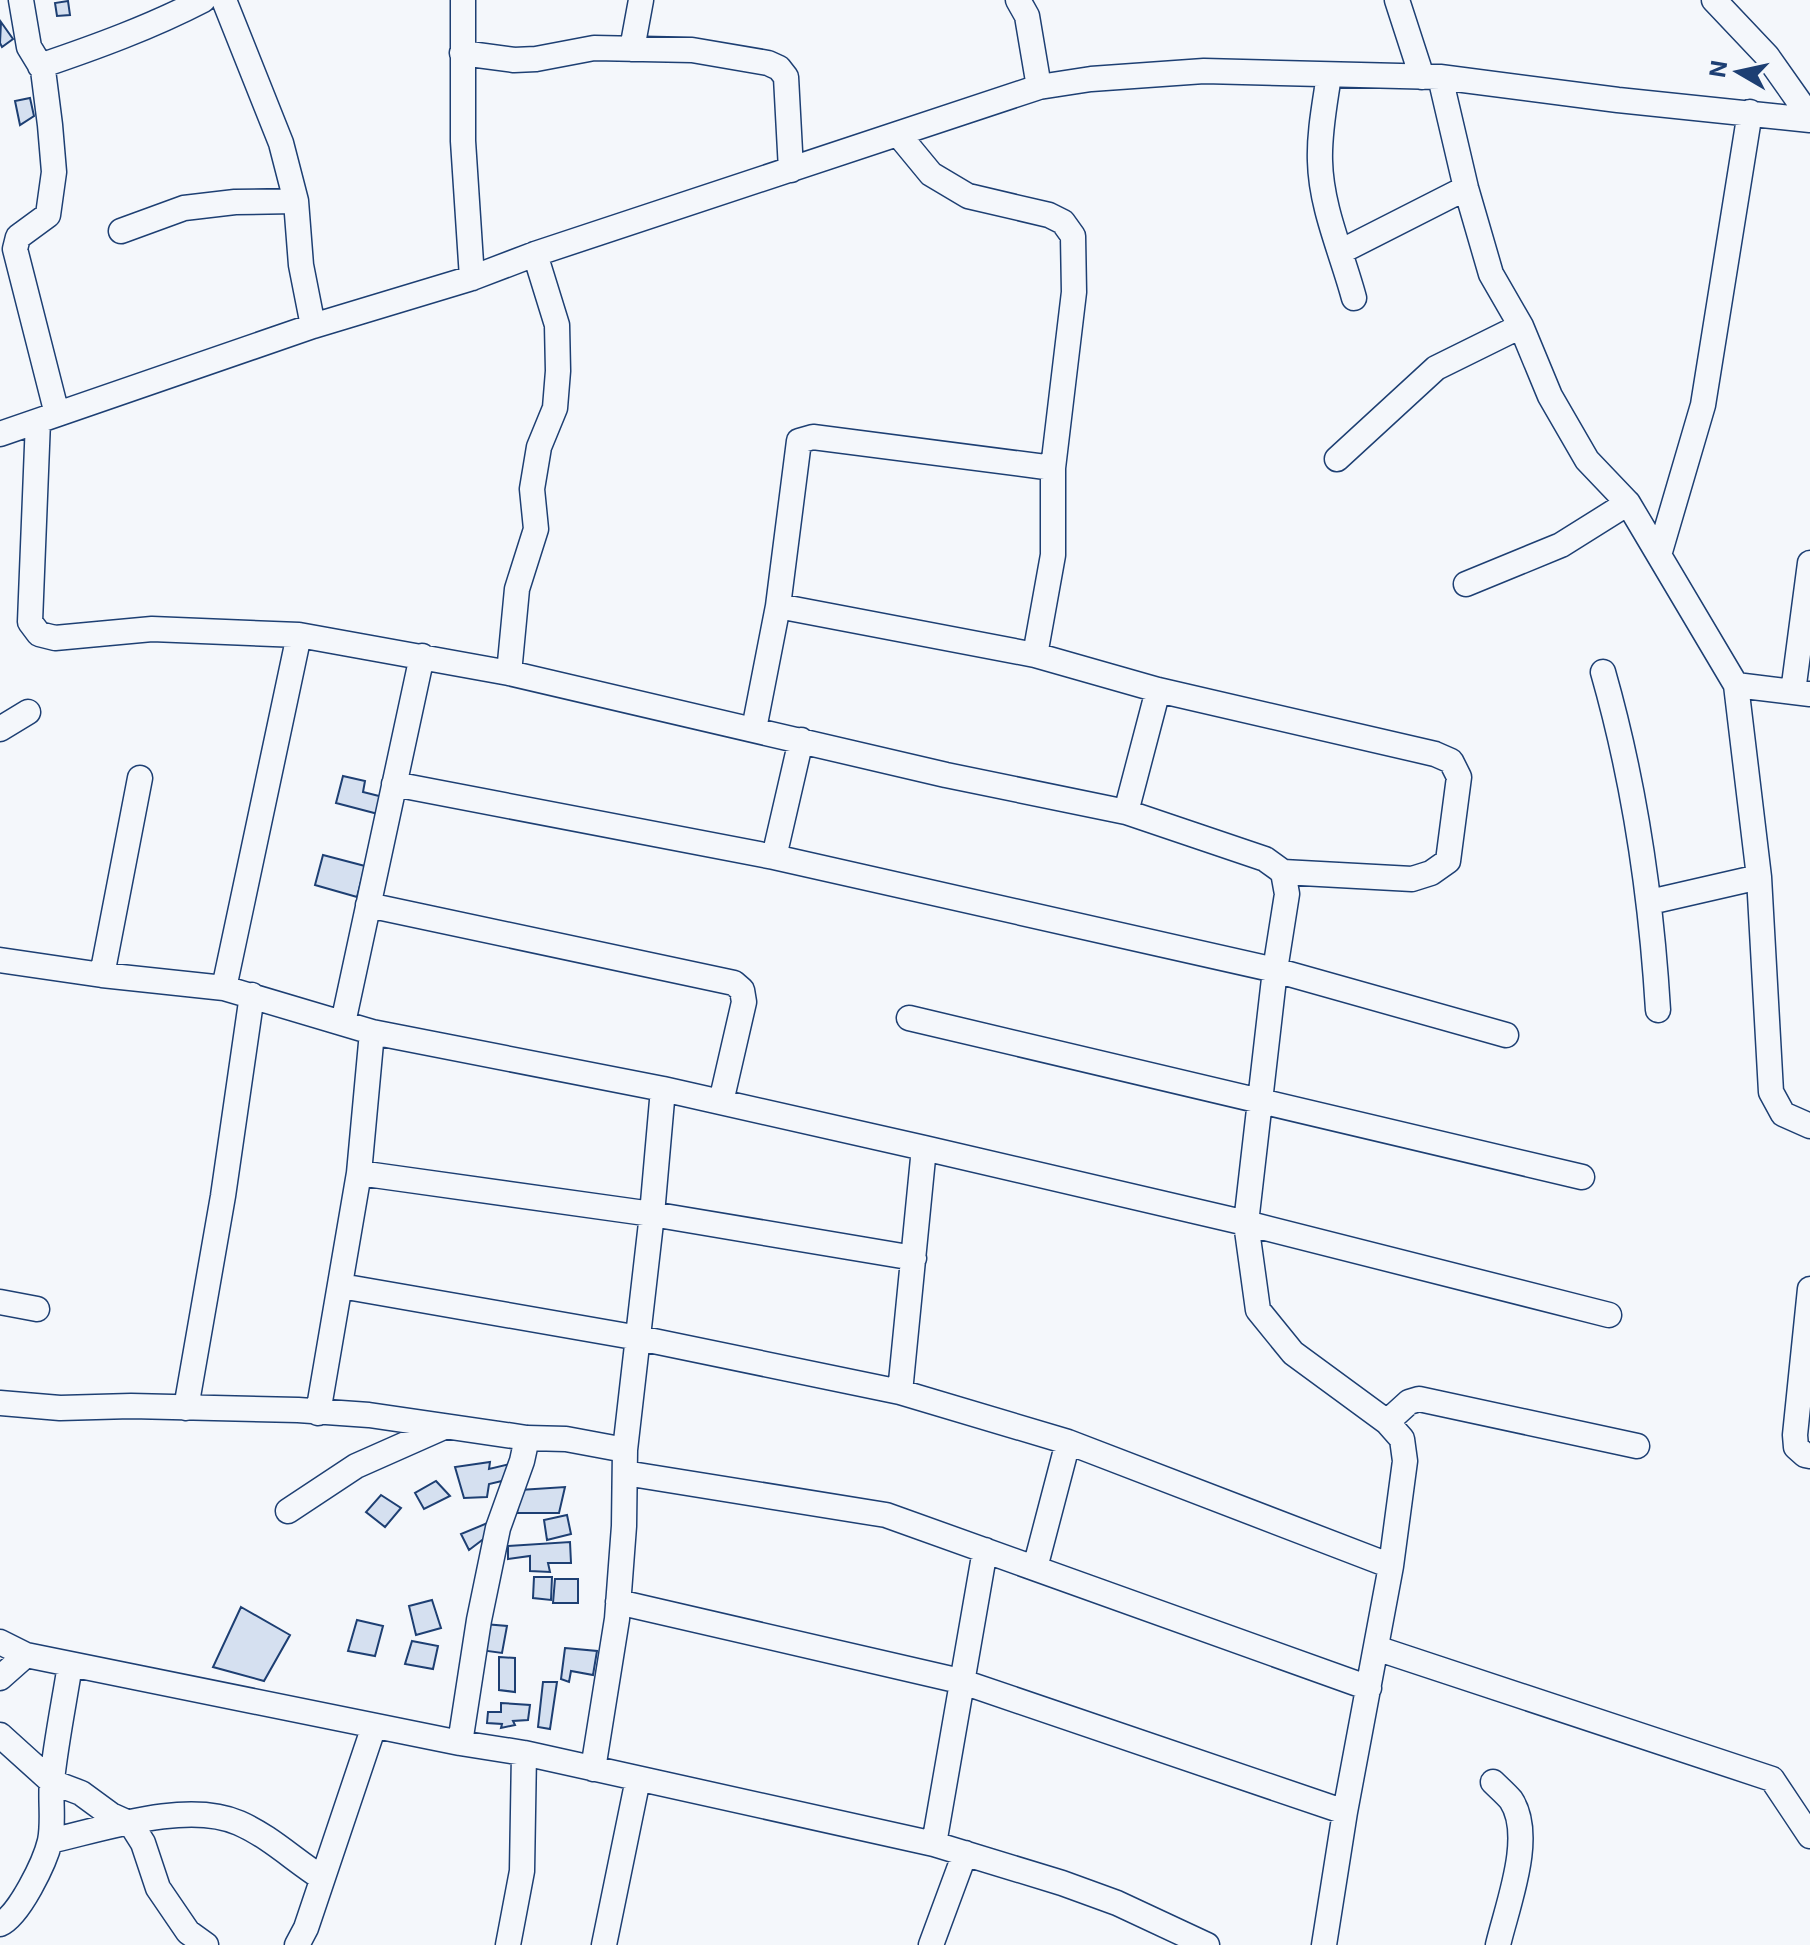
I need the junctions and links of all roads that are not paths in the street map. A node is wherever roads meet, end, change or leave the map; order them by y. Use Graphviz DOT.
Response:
graph roads {
  1 [pos="21,0"];
  2 [pos="202,0"];
  3 [pos="224,0"];
  4 [pos="463,0"];
  5 [pos="641,0"];
  6 [pos="1018,0"];
  7 [pos="1397,0"];
  8 [pos="1714,0"];
  9 [pos="632,49"];
  10 [pos="462,53"];
  11 [pos="40,66"];
  12 [pos="1329,75"];
  13 [pos="1431,77"];
  14 [pos="1039,87"];
  15 [pos="1750,112"];
  16 [pos="1810,118"];
  17 [pos="898,134"];
  18 [pos="791,170"];
  19 [pos="1466,188"];
  20 [pos="296,201"];
  21 [pos="121,231"];
  22 [pos="1342,251"];
  23 [pos="8,252"];
  24 [pos="535,254"];
  25 [pos="472,278"];
  26 [pos="1354,298"];
  27 [pos="313,326"];
  28 [pos="1521,326"];
  29 [pos="48,417"];
  30 [pos="0,434"];
  31 [pos="1337,459"];
  32 [pos="1053,468"];
  33 [pos="1628,503"];
  34 [pos="1659,555"];
  35 [pos="1810,563"];
  36 [pos="1466,584"];
  37 [pos="778,606"];
  38 [pos="299,635"];
  39 [pos="1035,655"];
  40 [pos="422,656"];
  41 [pos="1603,672"];
  42 [pos="509,673"];
  43 [pos="1736,685"];
  44 [pos="1158,690"];
  45 [pos="1802,693"];
  46 [pos="28,712"];
  47 [pos="0,729"];
  48 [pos="754,729"];
  49 [pos="801,740"];
  50 [pos="140,778"];
  51 [pos="394,784"];
  52 [pos="1126,812"];
  53 [pos="774,857"];
  54 [pos="1283,872"];
  55 [pos="1759,877"];
  56 [pos="1650,902"];
  57 [pos="368,905"];
  58 [pos="0,960"];
  59 [pos="1275,970"];
  60 [pos="102,975"];
  61 [pos="224,988"];
  62 [pos="252,995"];
  63 [pos="1658,1010"];
  64 [pos="909,1018"];
  65 [pos="343,1023"];
  66 [pos="372,1032"];
  67 [pos="1506,1035"];
  68 [pos="663,1089"];
  69 [pos="1259,1101"];
  70 [pos="721,1102"];
  71 [pos="1810,1126"];
  72 [pos="924,1148"];
  73 [pos="359,1173"];
  74 [pos="1582,1177"];
  75 [pos="652,1214"];
  76 [pos="1246,1223"];
  77 [pos="914,1258"];
  78 [pos="341,1286"];
  79 [pos="1810,1289"];
  80 [pos="0,1302"];
  81 [pos="37,1309"];
  82 [pos="1609,1315"];
  83 [pos="639,1338"];
  84 [pos="900,1392"];
  85 [pos="0,1403"];
  86 [pos="186,1408"];
  87 [pos="318,1413"];
  88 [pos="1387,1422"];
  89 [pos="444,1427"];
  90 [pos="527,1438"];
  91 [pos="1068,1442"];
  92 [pos="1637,1446"];
  93 [pos="1810,1456"];
  94 [pos="625,1462"];
  95 [pos="288,1511"];
  96 [pos="985,1550"];
  97 [pos="1391,1566"];
  98 [pos="1035,1568"];
  99 [pos="618,1602"];
  100 [pos="0,1642"];
  101 [pos="1376,1648"];
  102 [pos="26,1655"];
  103 [pos="70,1665"];
  104 [pos="0,1678"];
  105 [pos="960,1681"];
  106 [pos="1369,1688"];
  107 [pos="374,1726"];
  108 [pos="0,1735"];
  109 [pos="460,1743"];
  110 [pos="524,1753"];
  111 [pos="593,1769"];
  112 [pos="638,1779"];
  113 [pos="52,1782"];
  114 [pos="1493,1782"];
  115 [pos="1345,1812"];
  116 [pos="131,1824"];
  117 [pos="1810,1836"];
  118 [pos="50,1841"];
  119 [pos="934,1844"];
  120 [pos="965,1853"];
  121 [pos="322,1878"];
  122 [pos="0,1924"];
  123 [pos="206,1945"];
  124 [pos="297,1945"];
  125 [pos="508,1945"];
  126 [pos="604,1945"];
  127 [pos="931,1945"];
  128 [pos="1207,1945"];
  129 [pos="1324,1945"];
  130 [pos="1498,1945"];
  1 -- 11 [label="street"];
  2 -- 11 [label="street"];
  3 -- 20 [label="street"];
  4 -- 10 [label="street"];
  5 -- 9 [label="street"];
  6 -- 14 [label="street"];
  7 -- 13 [label="street"];
  8 -- 16 [label="street"];
  9 -- 10 [label="street"];
  9 -- 18 [label="street"];
  10 -- 25 [label="street"];
  11 -- 23 [label="street"];
  12 -- 13 [label="street"];
  12 -- 14 [label="street"];
  12 -- 22 [label="street"];
  13 -- 15 [label="street"];
  13 -- 19 [label="street"];
  14 -- 17 [label="street"];
  15 -- 16 [label="street"];
  15 -- 34 [label="street"];
  17 -- 18 [label="street"];
  17 -- 32 [label="street"];
  18 -- 24 [label="street"];
  19 -- 22 [label="street"];
  19 -- 28 [label="street"];
  20 -- 21 [label="street"];
  20 -- 27 [label="street"];
  22 -- 26 [label="street"];
  23 -- 29 [label="street"];
  24 -- 25 [label="street"];
  24 -- 42 [label="street"];
  25 -- 27 [label="street"];
  27 -- 29 [label="street"];
  28 -- 31 [label="street"];
  28 -- 33 [label="street"];
  29 -- 30 [label="street"];
  29 -- 38 [label="street"];
  32 -- 37 [label="street"];
  32 -- 39 [label="street"];
  33 -- 34 [label="street"];
  33 -- 36 [label="street"];
  34 -- 43 [label="street"];
  35 -- 45 [label="street"];
  37 -- 39 [label="street"];
  37 -- 48 [label="street"];
  38 -- 40 [label="street"];
  38 -- 61 [label="street"];
  39 -- 44 [label="street"];
  40 -- 42 [label="street"];
  40 -- 51 [label="street"];
  41 -- 56 [label="street"];
  42 -- 48 [label="street"];
  43 -- 45 [label="street"];
  43 -- 55 [label="street"];
  44 -- 52 [label="street"];
  44 -- 54 [label="street"];
  46 -- 47 [label="street"];
  48 -- 49 [label="street"];
  49 -- 52 [label="street"];
  49 -- 53 [label="street"];
  50 -- 60 [label="street"];
  51 -- 53 [label="street"];
  51 -- 57 [label="street"];
  52 -- 54 [label="street"];
  53 -- 59 [label="street"];
  54 -- 59 [label="street"];
  55 -- 56 [label="street"];
  55 -- 71 [label="street"];
  56 -- 63 [label="street"];
  57 -- 65 [label="street"];
  57 -- 70 [label="street"];
  58 -- 60 [label="street"];
  59 -- 67 [label="street"];
  59 -- 69 [label="street"];
  60 -- 61 [label="street"];
  61 -- 62 [label="street"];
  62 -- 65 [label="street"];
  62 -- 86 [label="street"];
  64 -- 69 [label="street"];
  65 -- 66 [label="street"];
  66 -- 68 [label="street"];
  66 -- 73 [label="street"];
  68 -- 70 [label="street"];
  68 -- 75 [label="street"];
  69 -- 74 [label="street"];
  69 -- 76 [label="street"];
  70 -- 72 [label="street"];
  72 -- 76 [label="street"];
  72 -- 77 [label="street"];
  73 -- 75 [label="street"];
  73 -- 78 [label="street"];
  75 -- 77 [label="street"];
  75 -- 83 [label="street"];
  76 -- 82 [label="street"];
  76 -- 88 [label="street"];
  77 -- 84 [label="street"];
  78 -- 83 [label="street"];
  78 -- 87 [label="street"];
  79 -- 93 [label="street"];
  80 -- 81 [label="street"];
  83 -- 84 [label="street"];
  83 -- 94 [label="street"];
  84 -- 91 [label="street"];
  85 -- 86 [label="street"];
  86 -- 87 [label="street"];
  87 -- 89 [label="street"];
  88 -- 92 [label="street"];
  88 -- 97 [label="street"];
  89 -- 90 [label="street"];
  89 -- 95 [label="street"];
  90 -- 94 [label="street"];
  90 -- 109 [label="street"];
  91 -- 97 [label="street"];
  91 -- 98 [label="street"];
  94 -- 96 [label="street"];
  94 -- 99 [label="street"];
  96 -- 98 [label="street"];
  96 -- 105 [label="street"];
  97 -- 101 [label="street"];
  98 -- 106 [label="street"];
  99 -- 105 [label="street"];
  99 -- 111 [label="street"];
  100 -- 102 [label="street"];
  101 -- 106 [label="street"];
  101 -- 117 [label="street"];
  102 -- 103 [label="street"];
  102 -- 104 [label="street"];
  103 -- 107 [label="street"];
  103 -- 113 [label="street"];
  105 -- 115 [label="street"];
  105 -- 119 [label="street"];
  106 -- 115 [label="street"];
  107 -- 109 [label="street"];
  107 -- 121 [label="street"];
  108 -- 113 [label="street"];
  109 -- 110 [label="street"];
  110 -- 111 [label="street"];
  110 -- 125 [label="street"];
  111 -- 112 [label="street"];
  112 -- 119 [label="street"];
  112 -- 126 [label="street"];
  113 -- 116 [label="street"];
  113 -- 118 [label="street"];
  114 -- 130 [label="street"];
  115 -- 129 [label="street"];
  116 -- 118 [label="street"];
  116 -- 121 [label="street"];
  116 -- 123 [label="street"];
  118 -- 122 [label="street"];
  119 -- 120 [label="street"];
  120 -- 127 [label="street"];
  120 -- 128 [label="street"];
  121 -- 124 [label="street"];
}
